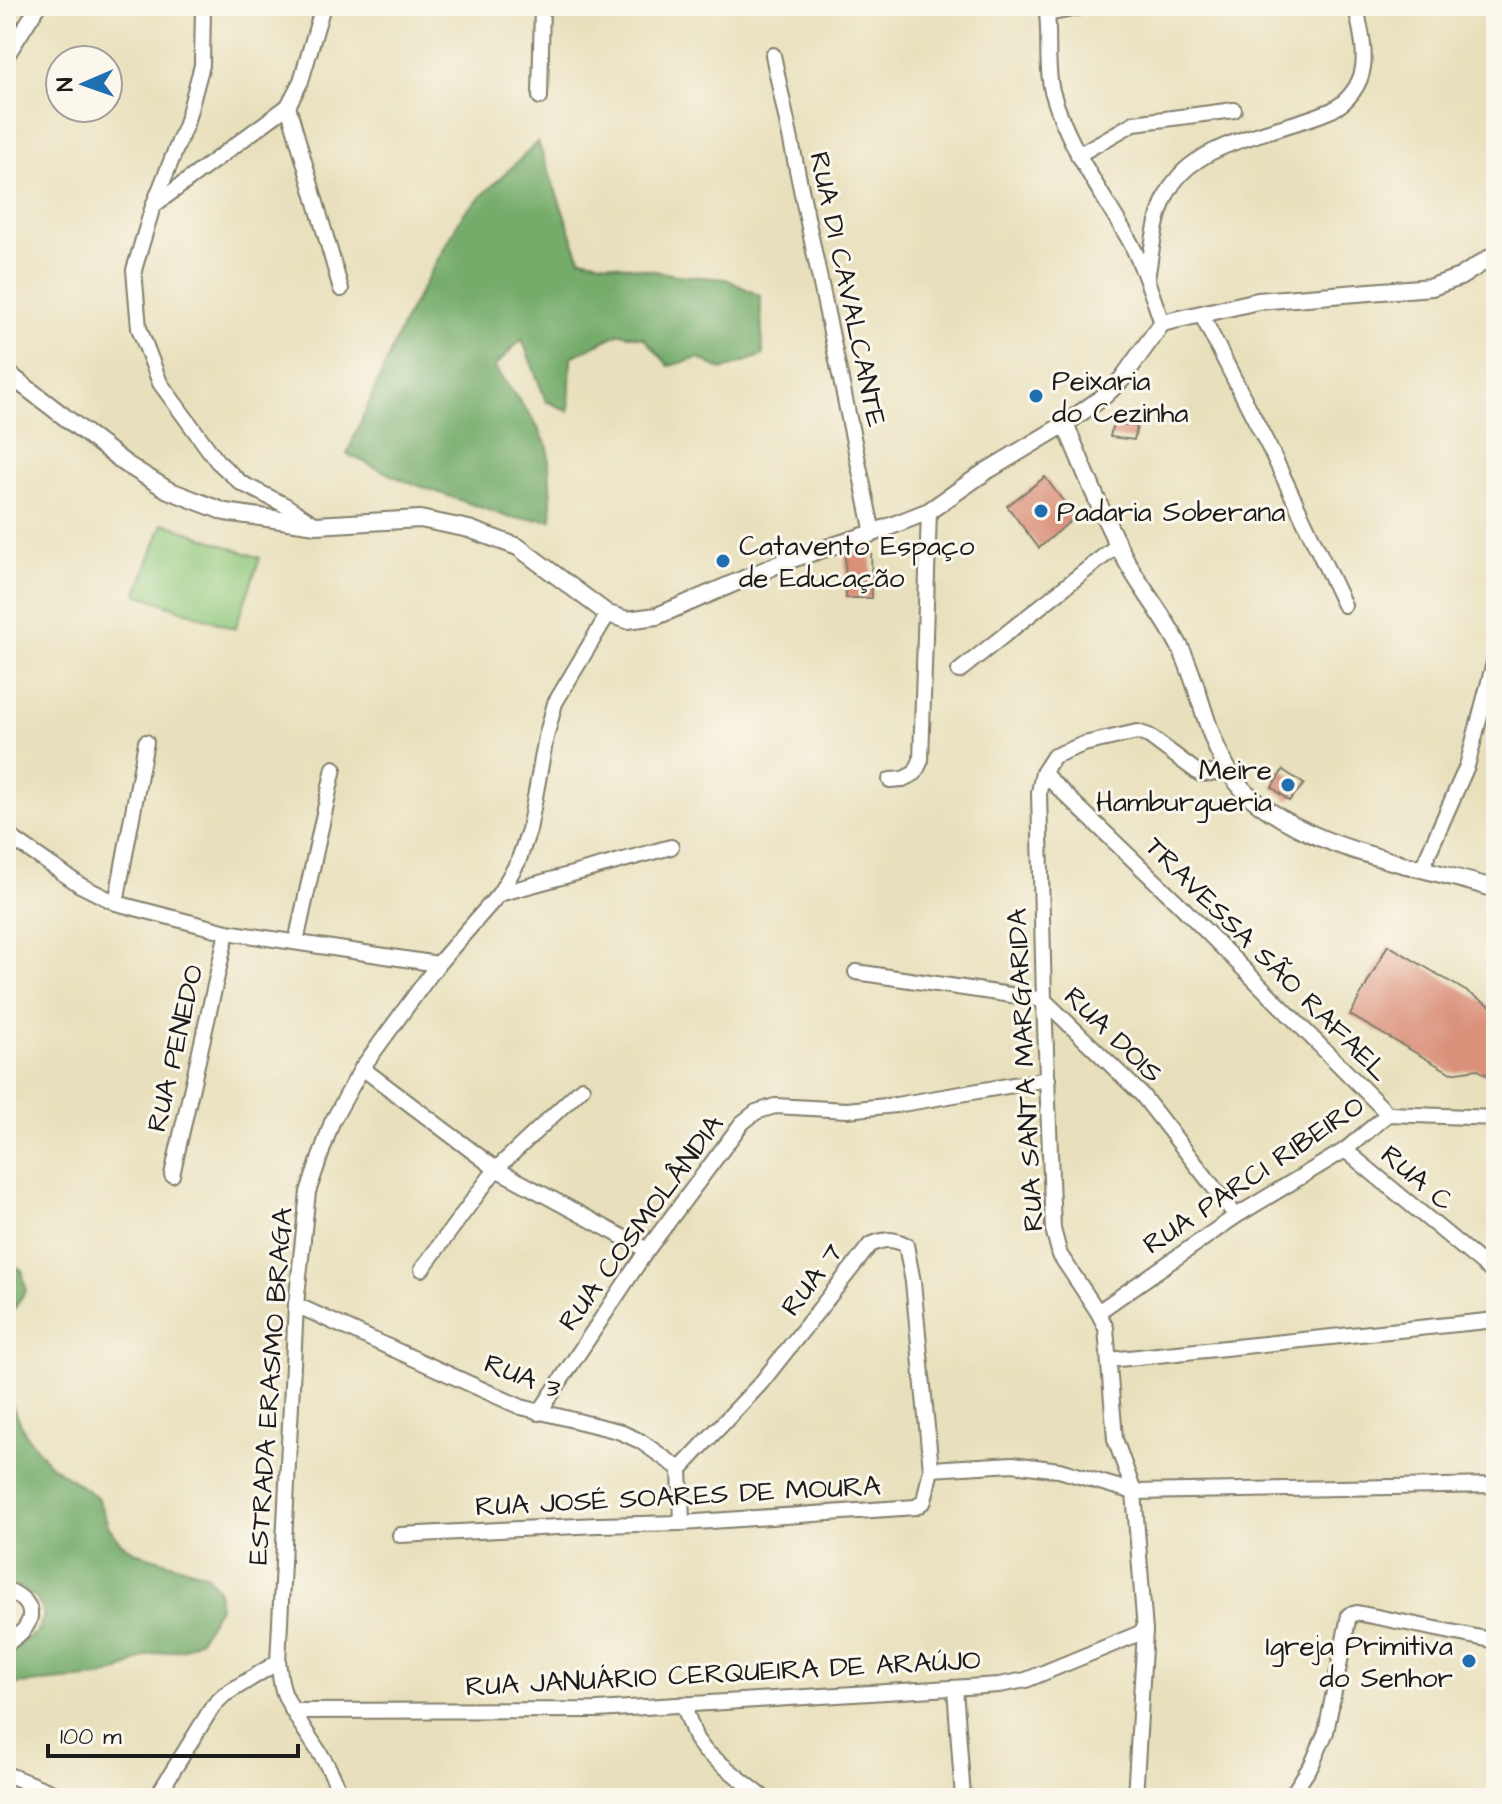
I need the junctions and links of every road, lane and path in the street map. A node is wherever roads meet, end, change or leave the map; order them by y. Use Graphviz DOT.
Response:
graph roads {
  1 [pos="38,6"];
  2 [pos="203,6"];
  3 [pos="323,6"];
  4 [pos="542,6"];
  5 [pos="1088,6"];
  6 [pos="1356,6"];
  7 [pos="1046,10"];
  8 [pos="773,55"];
  9 [pos="6,57"];
  10 [pos="540,97"];
  11 [pos="288,106"];
  12 [pos="1234,110"];
  13 [pos="1078,155"];
  14 [pos="153,206"];
  15 [pos="1496,254"];
  16 [pos="1147,279"];
  17 [pos="341,289"];
  18 [pos="1201,314"];
  19 [pos="1162,323"];
  20 [pos="6,372"];
  21 [pos="1065,424"];
  22 [pos="929,511"];
  23 [pos="316,525"];
  24 [pos="873,533"];
  25 [pos="1119,544"];
  26 [pos="1344,605"];
  27 [pos="608,614"];
  28 [pos="1496,655"];
  29 [pos="959,671"];
  30 [pos="146,742"];
  31 [pos="334,768"];
  32 [pos="1228,772"];
  33 [pos="1043,773"];
  34 [pos="890,780"];
  35 [pos="6,834"];
  36 [pos="671,847"];
  37 [pos="1422,868"];
  38 [pos="1496,889"];
  39 [pos="499,894"];
  40 [pos="116,903"];
  41 [pos="227,932"];
  42 [pos="296,942"];
  43 [pos="438,964"];
  44 [pos="856,972"];
  45 [pos="1044,1000"];
  46 [pos="362,1068"];
  47 [pos="1048,1079"];
  48 [pos="582,1088"];
  49 [pos="1388,1114"];
  50 [pos="1496,1118"];
  51 [pos="1345,1150"];
  52 [pos="496,1169"];
  53 [pos="172,1175"];
  54 [pos="1236,1216"];
  55 [pos="647,1250"];
  56 [pos="422,1269"];
  57 [pos="1496,1275"];
  58 [pos="296,1305"];
  59 [pos="1098,1312"];
  60 [pos="1496,1320"];
  61 [pos="1109,1360"];
  62 [pos="539,1413"];
  63 [pos="680,1469"];
  64 [pos="931,1469"];
  65 [pos="1496,1485"];
  66 [pos="1134,1492"];
  67 [pos="682,1523"];
  68 [pos="400,1535"];
  69 [pos="6,1589"];
  70 [pos="1145,1631"];
  71 [pos="1496,1641"];
  72 [pos="6,1644"];
  73 [pos="278,1662"];
  74 [pos="955,1688"];
  75 [pos="683,1704"];
  76 [pos="293,1711"];
  77 [pos="6,1774"];
  78 [pos="66,1798"];
  79 [pos="156,1798"];
  80 [pos="341,1798"];
  81 [pos="764,1798"];
  82 [pos="963,1798"];
  83 [pos="1135,1798"];
  84 [pos="1290,1798"];
  1 -- 9 [label="street"];
  2 -- 14 [label="street"];
  3 -- 11 [label="street"];
  4 -- 10 [label="street"];
  5 -- 7 [label="street"];
  6 -- 16 [label="street"];
  7 -- 13 [label="street"];
  8 -- 24 [label="street, RUA DI CAVALCANTE"];
  11 -- 14 [label="street"];
  11 -- 17 [label="street"];
  12 -- 13 [label="street"];
  13 -- 16 [label="street"];
  14 -- 23 [label="street"];
  15 -- 18 [label="street"];
  16 -- 19 [label="street"];
  18 -- 19 [label="street"];
  18 -- 26 [label="street"];
  19 -- 21 [label="street"];
  20 -- 23 [label="street"];
  21 -- 22 [label="street"];
  21 -- 25 [label="street"];
  22 -- 24 [label="street"];
  22 -- 34 [label="street"];
  23 -- 27 [label="street"];
  24 -- 27 [label="street"];
  25 -- 29 [label="street"];
  25 -- 32 [label="street"];
  27 -- 39 [label="street, ESTRADA ERASMO BRAGA"];
  28 -- 37 [label="street"];
  30 -- 40 [label="street"];
  31 -- 42 [label="street"];
  32 -- 33 [label="street"];
  32 -- 37 [label="street"];
  33 -- 45 [label="street, RUA SANTA MARGARIDA"];
  33 -- 49 [label="street, TRAVESSA SÃO RAFAEL"];
  35 -- 40 [label="street"];
  36 -- 39 [label="street"];
  37 -- 38 [label="street"];
  39 -- 43 [label="street, ESTRADA ERASMO BRAGA"];
  40 -- 41 [label="street"];
  41 -- 42 [label="street"];
  41 -- 53 [label="street, RUA PENEDO"];
  42 -- 43 [label="street"];
  43 -- 46 [label="street, ESTRADA ERASMO BRAGA"];
  44 -- 45 [label="street, RUA DOIS"];
  45 -- 47 [label="street, RUA SANTA MARGARIDA"];
  45 -- 54 [label="street, RUA DOIS"];
  46 -- 52 [label="street"];
  46 -- 58 [label="street, ESTRADA ERASMO BRAGA"];
  47 -- 55 [label="street, RUA COSMOLÂNDIA"];
  47 -- 59 [label="street, RUA SANTA MARGARIDA"];
  48 -- 52 [label="street"];
  49 -- 50 [label="street, RUA PARCI RIBEIRO"];
  49 -- 51 [label="street, RUA PARCI RIBEIRO"];
  51 -- 54 [label="street, RUA PARCI RIBEIRO"];
  51 -- 57 [label="street, RUA C"];
  52 -- 55 [label="street"];
  52 -- 56 [label="street"];
  54 -- 59 [label="street, RUA PARCI RIBEIRO"];
  55 -- 62 [label="street, RUA COSMOLÂNDIA"];
  58 -- 62 [label="street, RUA 3"];
  58 -- 73 [label="street, ESTRADA ERASMO BRAGA"];
  59 -- 61 [label="street, RUA SANTA MARGARIDA"];
  60 -- 61 [label="street"];
  61 -- 66 [label="street, RUA SANTA MARGARIDA"];
  62 -- 63 [label="street, RUA 3"];
  63 -- 64 [label="street, RUA 7"];
  63 -- 67 [label="street"];
  64 -- 66 [label="street"];
  64 -- 67 [label="street, RUA JOSÉ SOARES DE MOURA"];
  65 -- 66 [label="street"];
  66 -- 70 [label="street, RUA SANTA MARGARIDA"];
  67 -- 68 [label="street, RUA JOSÉ SOARES DE MOURA"];
  69 -- 72 [label="street"];
  70 -- 74 [label="street, RUA JANUÁRIO CERQUEIRA DE ARAÚJO"];
  70 -- 83 [label="street, RUA SANTA MARGARIDA"];
  71 -- 84 [label="street"];
  73 -- 76 [label="street, ESTRADA ERASMO BRAGA"];
  73 -- 79 [label="street"];
  74 -- 75 [label="street, RUA JANUÁRIO CERQUEIRA DE ARAÚJO"];
  74 -- 82 [label="street"];
  75 -- 76 [label="street, RUA JANUÁRIO CERQUEIRA DE ARAÚJO"];
  75 -- 81 [label="street"];
  76 -- 80 [label="street, ESTRADA ERASMO BRAGA"];
  77 -- 78 [label="street"];
}
